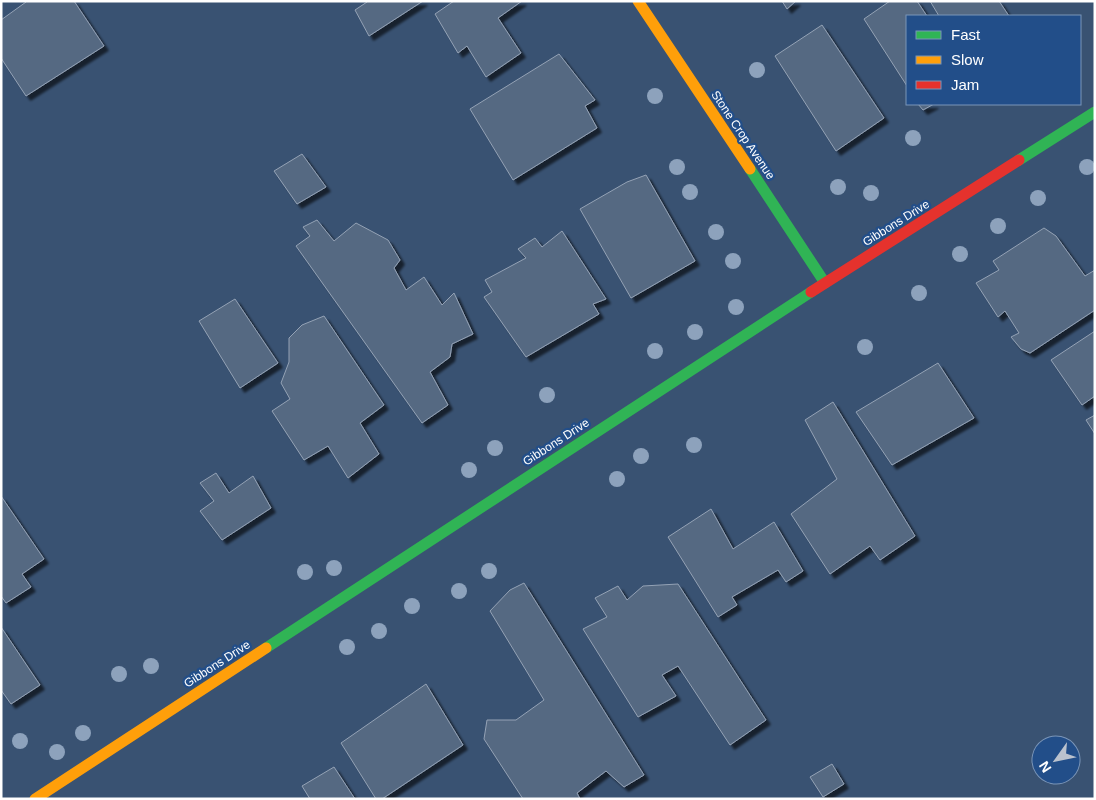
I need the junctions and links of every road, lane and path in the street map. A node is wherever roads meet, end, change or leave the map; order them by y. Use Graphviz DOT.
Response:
graph roads {
  1 [pos="638,1"];
  2 [pos="1095,112"];
  3 [pos="825,283"];
  4 [pos="35,799"];
  1 -- 3 [label="street, Stone Crop Avenue"];
  2 -- 3 [label="street, Gibbons Drive"];
  3 -- 4 [label="street, Gibbons Drive"];
}
